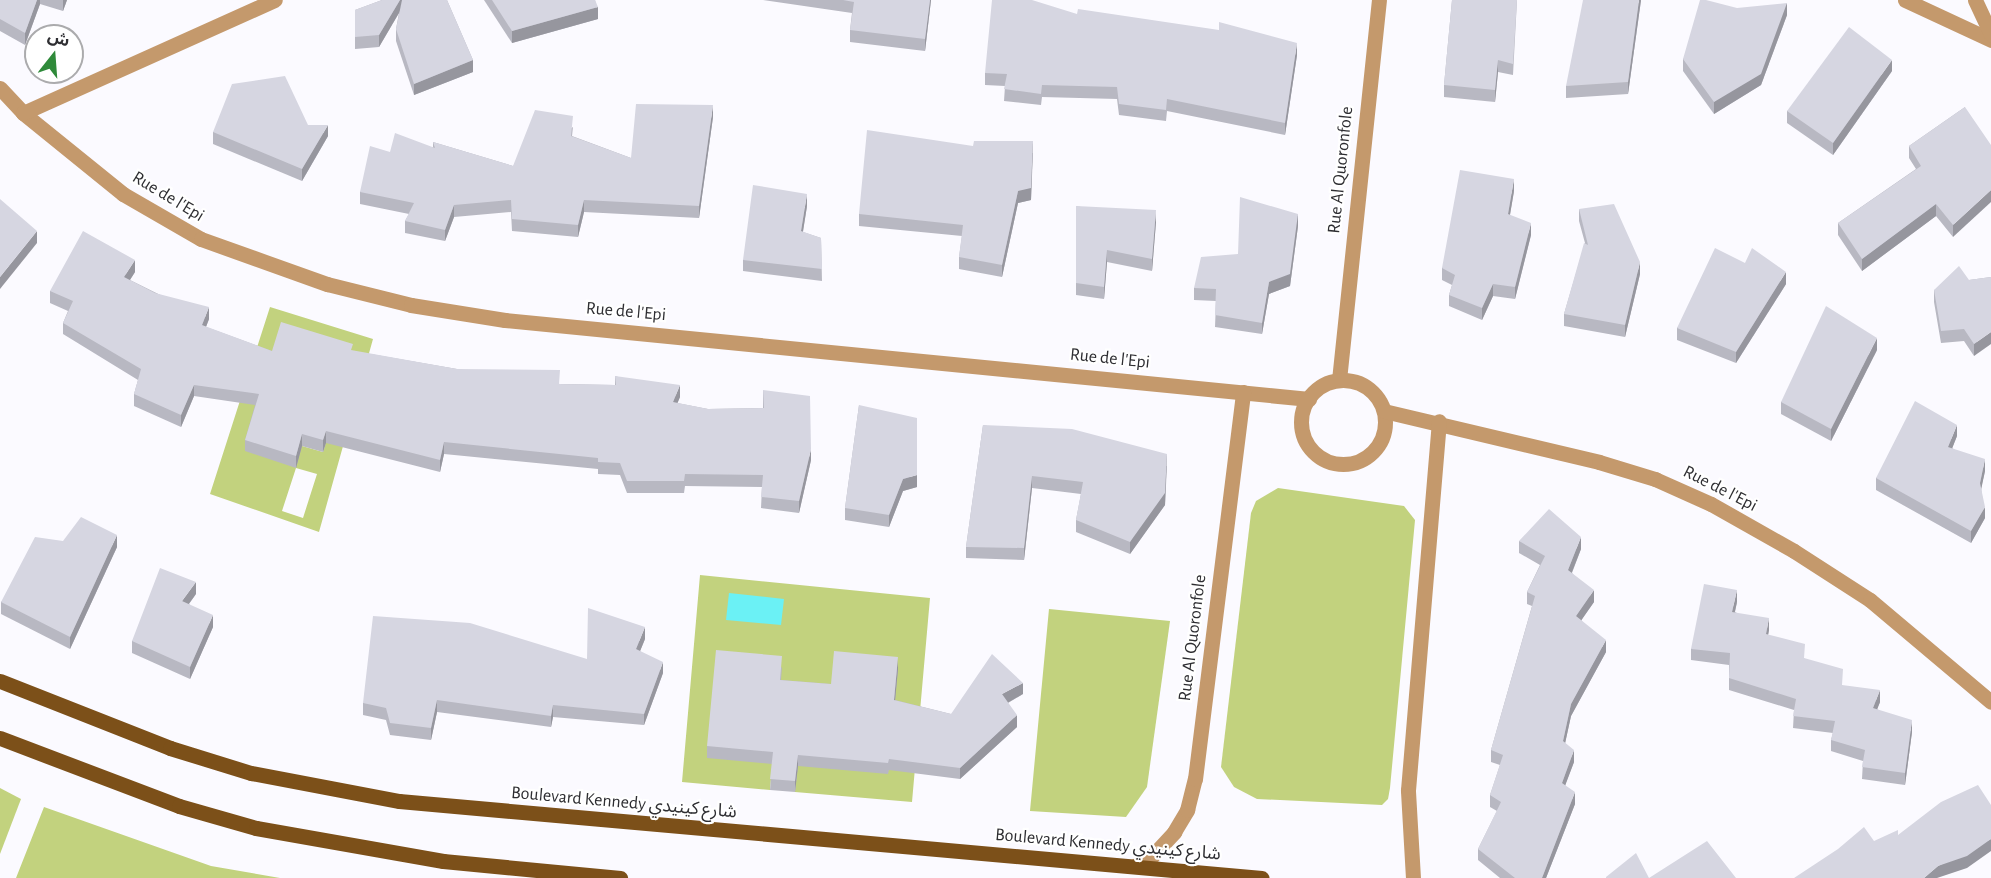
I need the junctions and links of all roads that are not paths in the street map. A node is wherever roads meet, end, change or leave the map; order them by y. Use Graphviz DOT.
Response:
graph roads {
  1 [pos="275,0"];
  2 [pos="1379,0"];
  3 [pos="1905,0"];
  4 [pos="1975,0"];
  5 [pos="1991,34"];
  6 [pos="1991,40"];
  7 [pos="0,88"];
  8 [pos="23,113"];
  9 [pos="1339,380"];
  10 [pos="1242,392"];
  11 [pos="1309,399"];
  12 [pos="1384,411"];
  13 [pos="1439,421"];
  14 [pos="0,681"];
  15 [pos="1991,702"];
  16 [pos="0,738"];
  17 [pos="1135,866"];
  18 [pos="613,878"];
  19 [pos="1262,878"];
  20 [pos="1413,878"];
  1 -- 8 [label="street"];
  2 -- 9 [label="street, Rue Al Quoronfole"];
  3 -- 6 [label="street"];
  4 -- 5 [label="street"];
  7 -- 8 [label="street, Rue de l'Epi"];
  8 -- 10 [label="street, Rue de l'Epi"];
  9 -- 11 [label="street"];
  9 -- 12 [label="street"];
  10 -- 11 [label="street, Rue de l'Epi"];
  10 -- 17 [label="street, Rue Al Quoronfole"];
  11 -- 12 [label="street"];
  12 -- 13 [label="street, Rue de l'Epi"];
  13 -- 15 [label="street, Rue de l'Epi"];
  13 -- 20 [label="street"];
  14 -- 17 [label="main road, Boulevard Kennedy شارع كينيدي"];
  16 -- 18 [label="main road"];
  17 -- 19 [label="main road, Boulevard Kennedy شارع كينيدي"];
}
